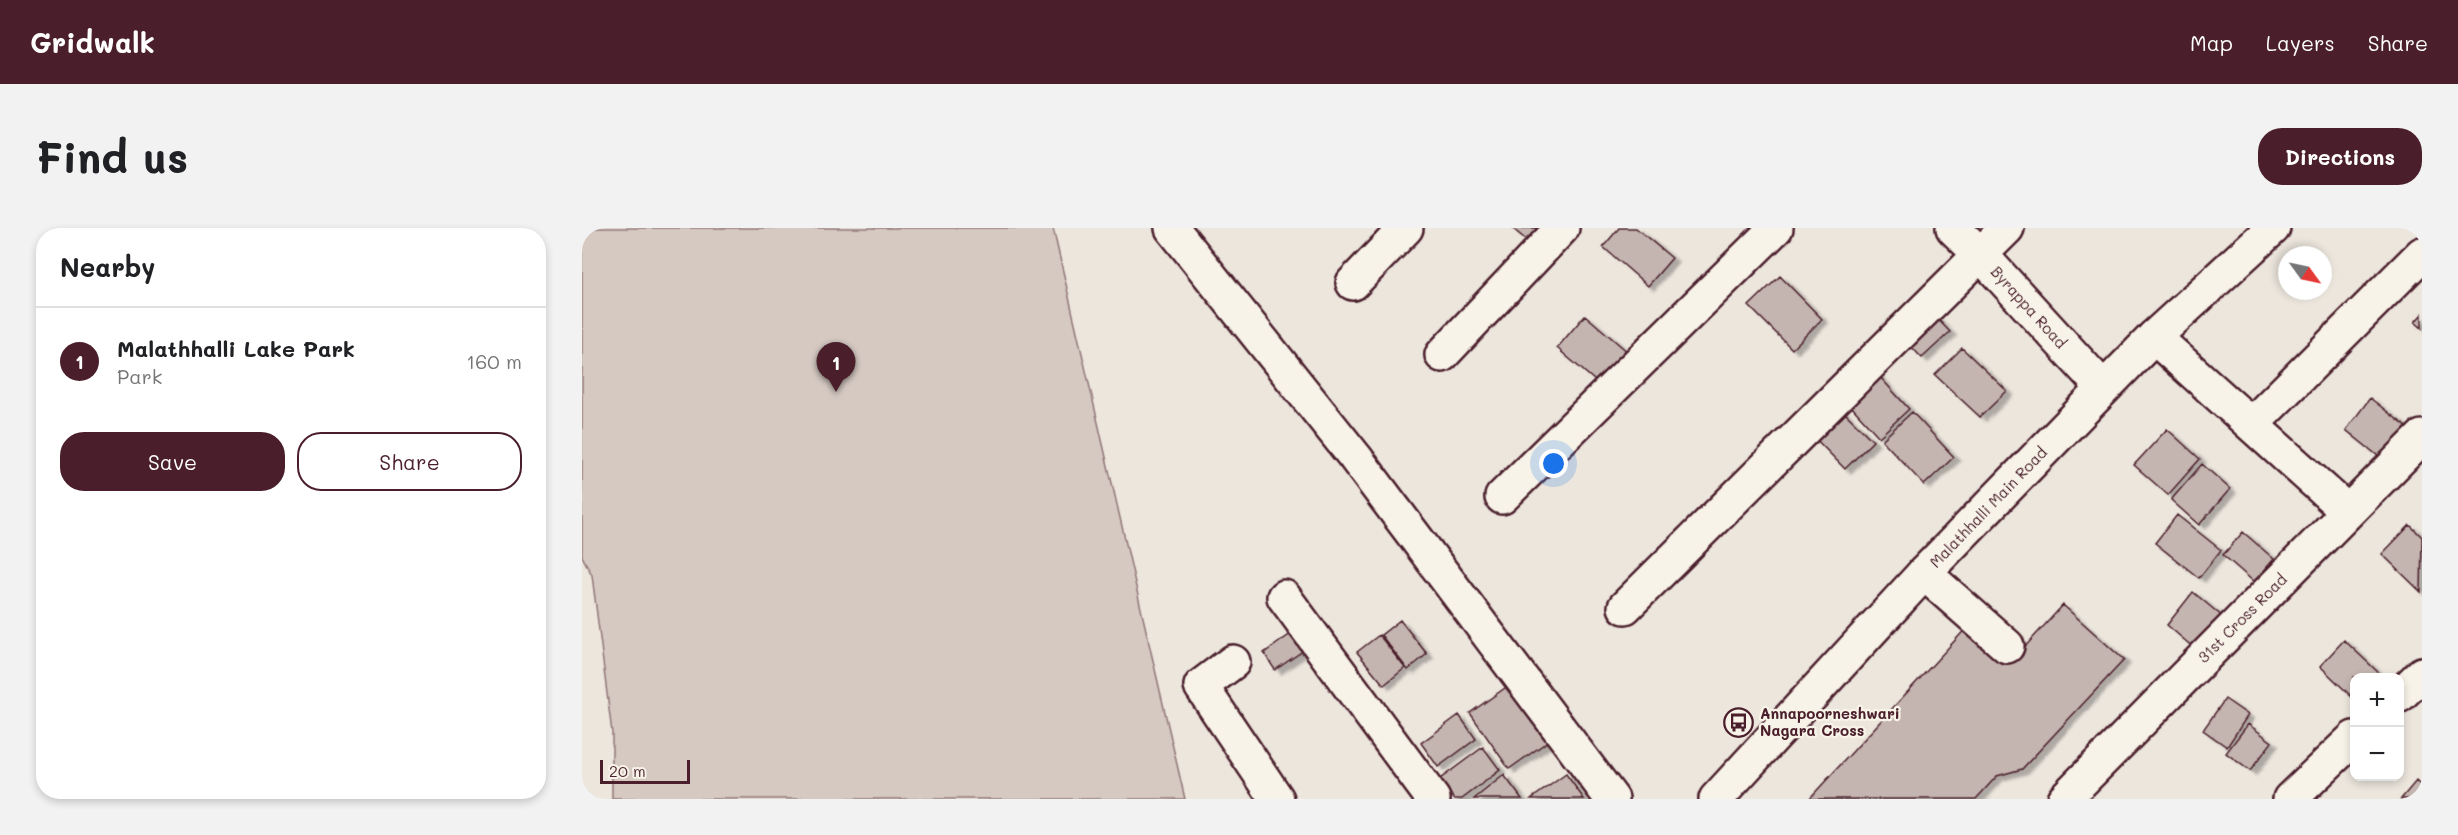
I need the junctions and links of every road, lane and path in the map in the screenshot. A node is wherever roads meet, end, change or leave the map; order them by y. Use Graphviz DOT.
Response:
graph roads {
  1 [pos="1172,228"];
  2 [pos="1406,228"];
  3 [pos="1562,228"];
  4 [pos="1776,228"];
  5 [pos="1953,228"];
  6 [pos="2007,228"];
  7 [pos="2273,228"];
  8 [pos="2422,254"];
  9 [pos="1981,255"];
  10 [pos="1353,283"];
  11 [pos="2154,337"];
  12 [pos="1442,355"];
  13 [pos="2103,388"];
  14 [pos="2252,424"];
  15 [pos="2422,437"];
  16 [pos="1502,498"];
  17 [pos="2347,511"];
  18 [pos="1924,573"];
  19 [pos="1284,597"];
  20 [pos="1624,607"];
  21 [pos="2007,646"];
  22 [pos="1233,662"];
  23 [pos="2422,674"];
  24 [pos="2404,691"];
  25 [pos="2350,743"];
  26 [pos="1277,799"];
  27 [pos="1433,799"];
  28 [pos="1612,799"];
  29 [pos="1716,799"];
  30 [pos="2064,799"];
  31 [pos="2290,799"];
  1 -- 28 [label="street"];
  2 -- 10 [label="street"];
  3 -- 12 [label="street"];
  4 -- 16 [label="street"];
  5 -- 9 [label="street, Byrappa Road"];
  6 -- 9 [label="street"];
  7 -- 11 [label="street, Malathhalli Main Road"];
  8 -- 14 [label="street"];
  9 -- 13 [label="street, Byrappa Road"];
  9 -- 20 [label="street"];
  11 -- 13 [label="street, Malathhalli Main Road"];
  11 -- 14 [label="street"];
  13 -- 18 [label="street, Malathhalli Main Road"];
  14 -- 17 [label="street"];
  15 -- 17 [label="street, 31st Cross Road"];
  17 -- 30 [label="street, 31st Cross Road"];
  18 -- 21 [label="street"];
  18 -- 29 [label="street, Malathhalli Main Road"];
  19 -- 27 [label="street"];
  22 -- 26 [label="street"];
  23 -- 24 [label="street"];
  25 -- 31 [label="street"];
}
